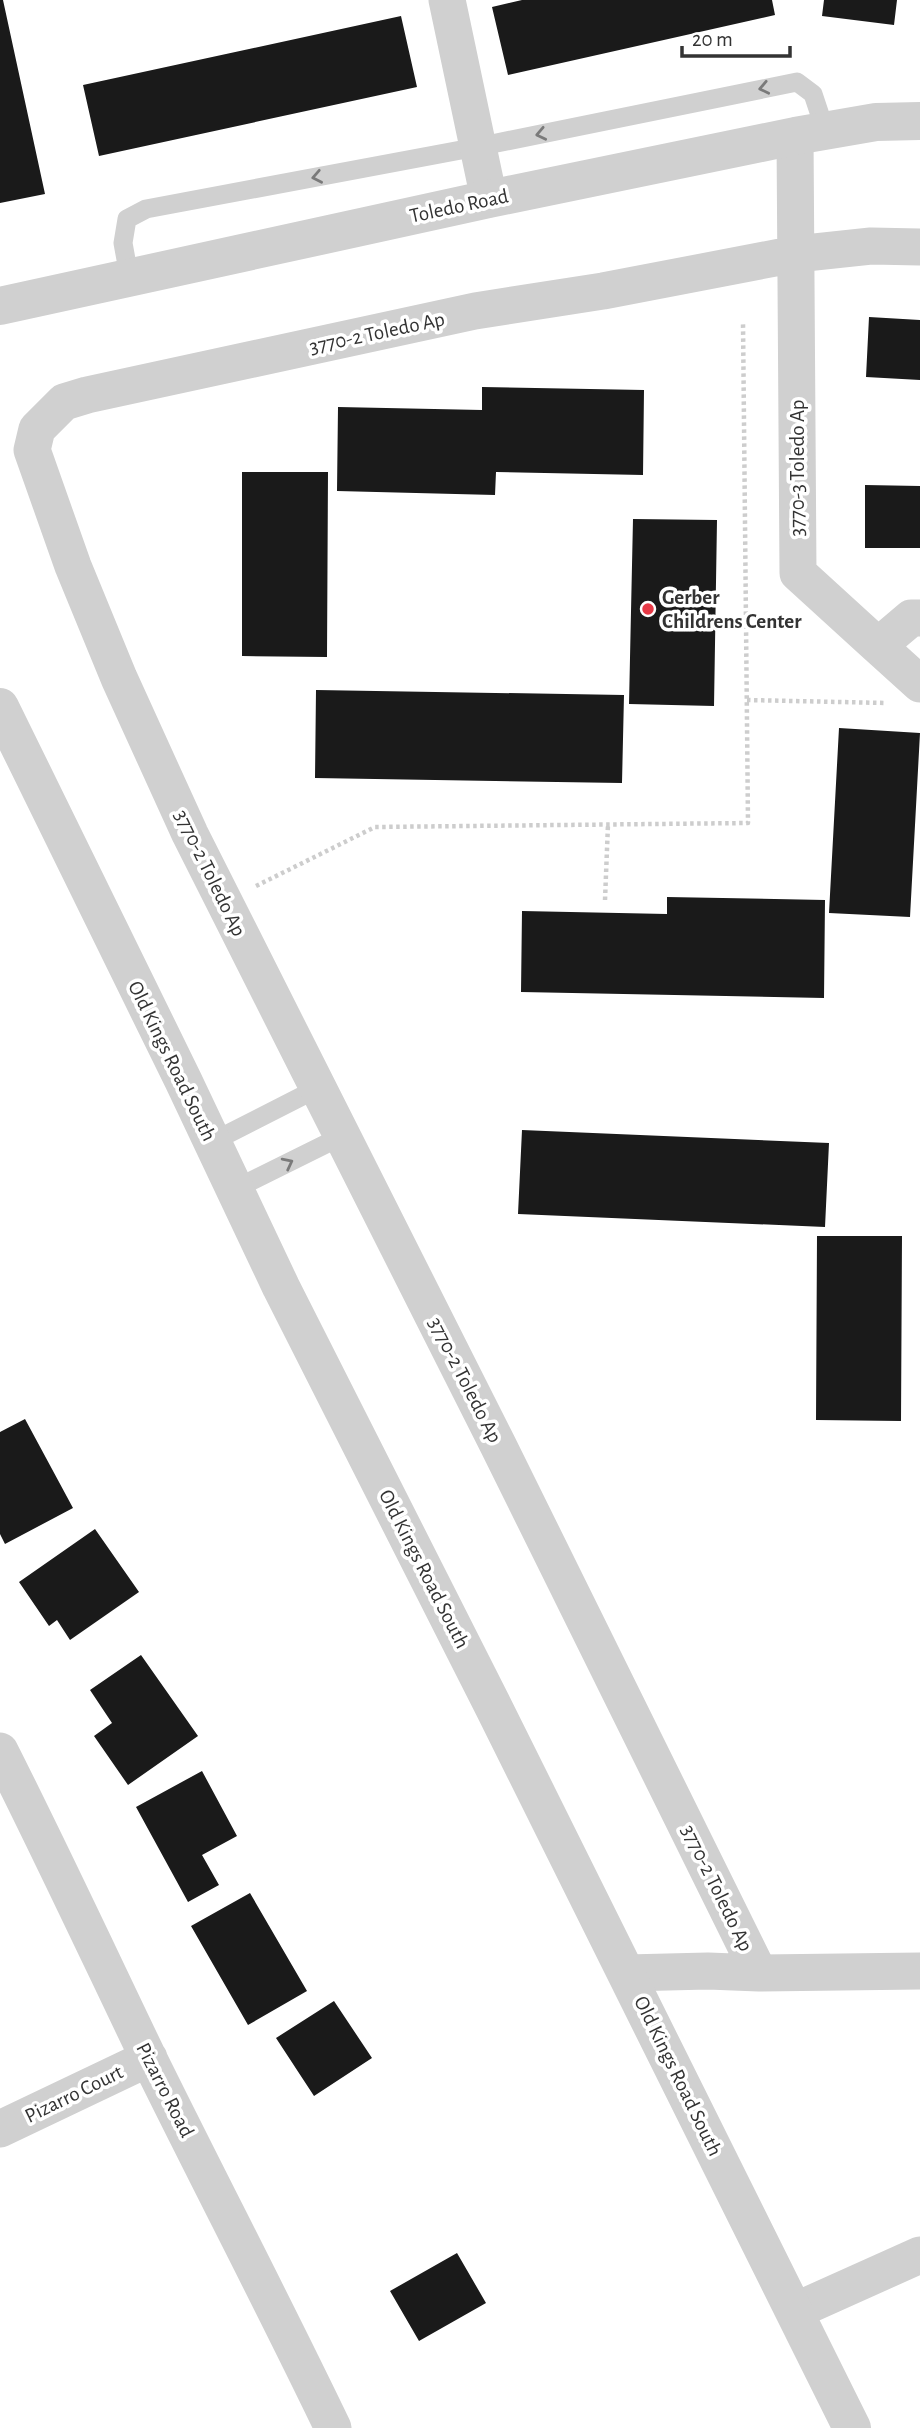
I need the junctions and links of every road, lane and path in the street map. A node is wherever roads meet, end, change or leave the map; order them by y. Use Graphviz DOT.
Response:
graph roads {
  1 [pos="447,0"];
  2 [pos="920,121"];
  3 [pos="810,133"];
  4 [pos="477,147"];
  5 [pos="489,199"];
  6 [pos="920,247"];
  7 [pos="796,254"];
  8 [pos="129,276"];
  9 [pos="0,306"];
  10 [pos="743,322"];
  11 [pos="920,618"];
  12 [pos="878,646"];
  13 [pos="907,694"];
  14 [pos="747,700"];
  15 [pos="0,707"];
  16 [pos="608,824"];
  17 [pos="605,900"];
  18 [pos="224,902"];
  19 [pos="318,1088"];
  20 [pos="342,1136"];
  21 [pos="212,1142"];
  22 [pos="234,1189"];
  23 [pos="0,1751"];
  24 [pos="920,1970"];
  25 [pos="627,1973"];
  26 [pos="759,1973"];
  27 [pos="149,2058"];
  28 [pos="0,2129"];
  29 [pos="920,2255"];
  30 [pos="795,2311"];
  31 [pos="333,2428"];
  32 [pos="852,2428"];
  1 -- 4 [label="street"];
  2 -- 3 [label="street, Toledo Road"];
  3 -- 4 [label="lane, one-way"];
  3 -- 5 [label="street, Toledo Road"];
  3 -- 7 [label="street, 3770-3 Toledo Ap"];
  4 -- 5 [label="street"];
  4 -- 8 [label="lane, one-way"];
  5 -- 8 [label="street, Toledo Road"];
  6 -- 7 [label="street, 3770-2 Toledo Ap"];
  7 -- 12 [label="street, 3770-3 Toledo Ap"];
  7 -- 18 [label="street, 3770-2 Toledo Ap"];
  8 -- 9 [label="street, Toledo Road"];
  10 -- 14 [label="path"];
  11 -- 12 [label="street"];
  12 -- 13 [label="street, 3770-3 Toledo Ap"];
  13 -- 14 [label="path"];
  14 -- 16 [label="path"];
  15 -- 21 [label="street, Old Kings Road South"];
  16 -- 17 [label="path"];
  16 -- 18 [label="path"];
  18 -- 19 [label="street, 3770-2 Toledo Ap"];
  19 -- 20 [label="street, 3770-2 Toledo Ap"];
  19 -- 21 [label="lane"];
  22 -- 20 [label="lane, one-way"];
  20 -- 26 [label="street, 3770-2 Toledo Ap"];
  21 -- 22 [label="street, Old Kings Road South"];
  22 -- 25 [label="street, Old Kings Road South"];
  23 -- 27 [label="street, Pizarro Road"];
  24 -- 26 [label="street, 3770-2 Toledo Ap"];
  25 -- 26 [label="street"];
  25 -- 30 [label="street, Old Kings Road South"];
  27 -- 28 [label="street, Pizarro Court"];
  27 -- 31 [label="street, Pizarro Road"];
  29 -- 30 [label="street"];
  30 -- 32 [label="street, Old Kings Road South"];
}
